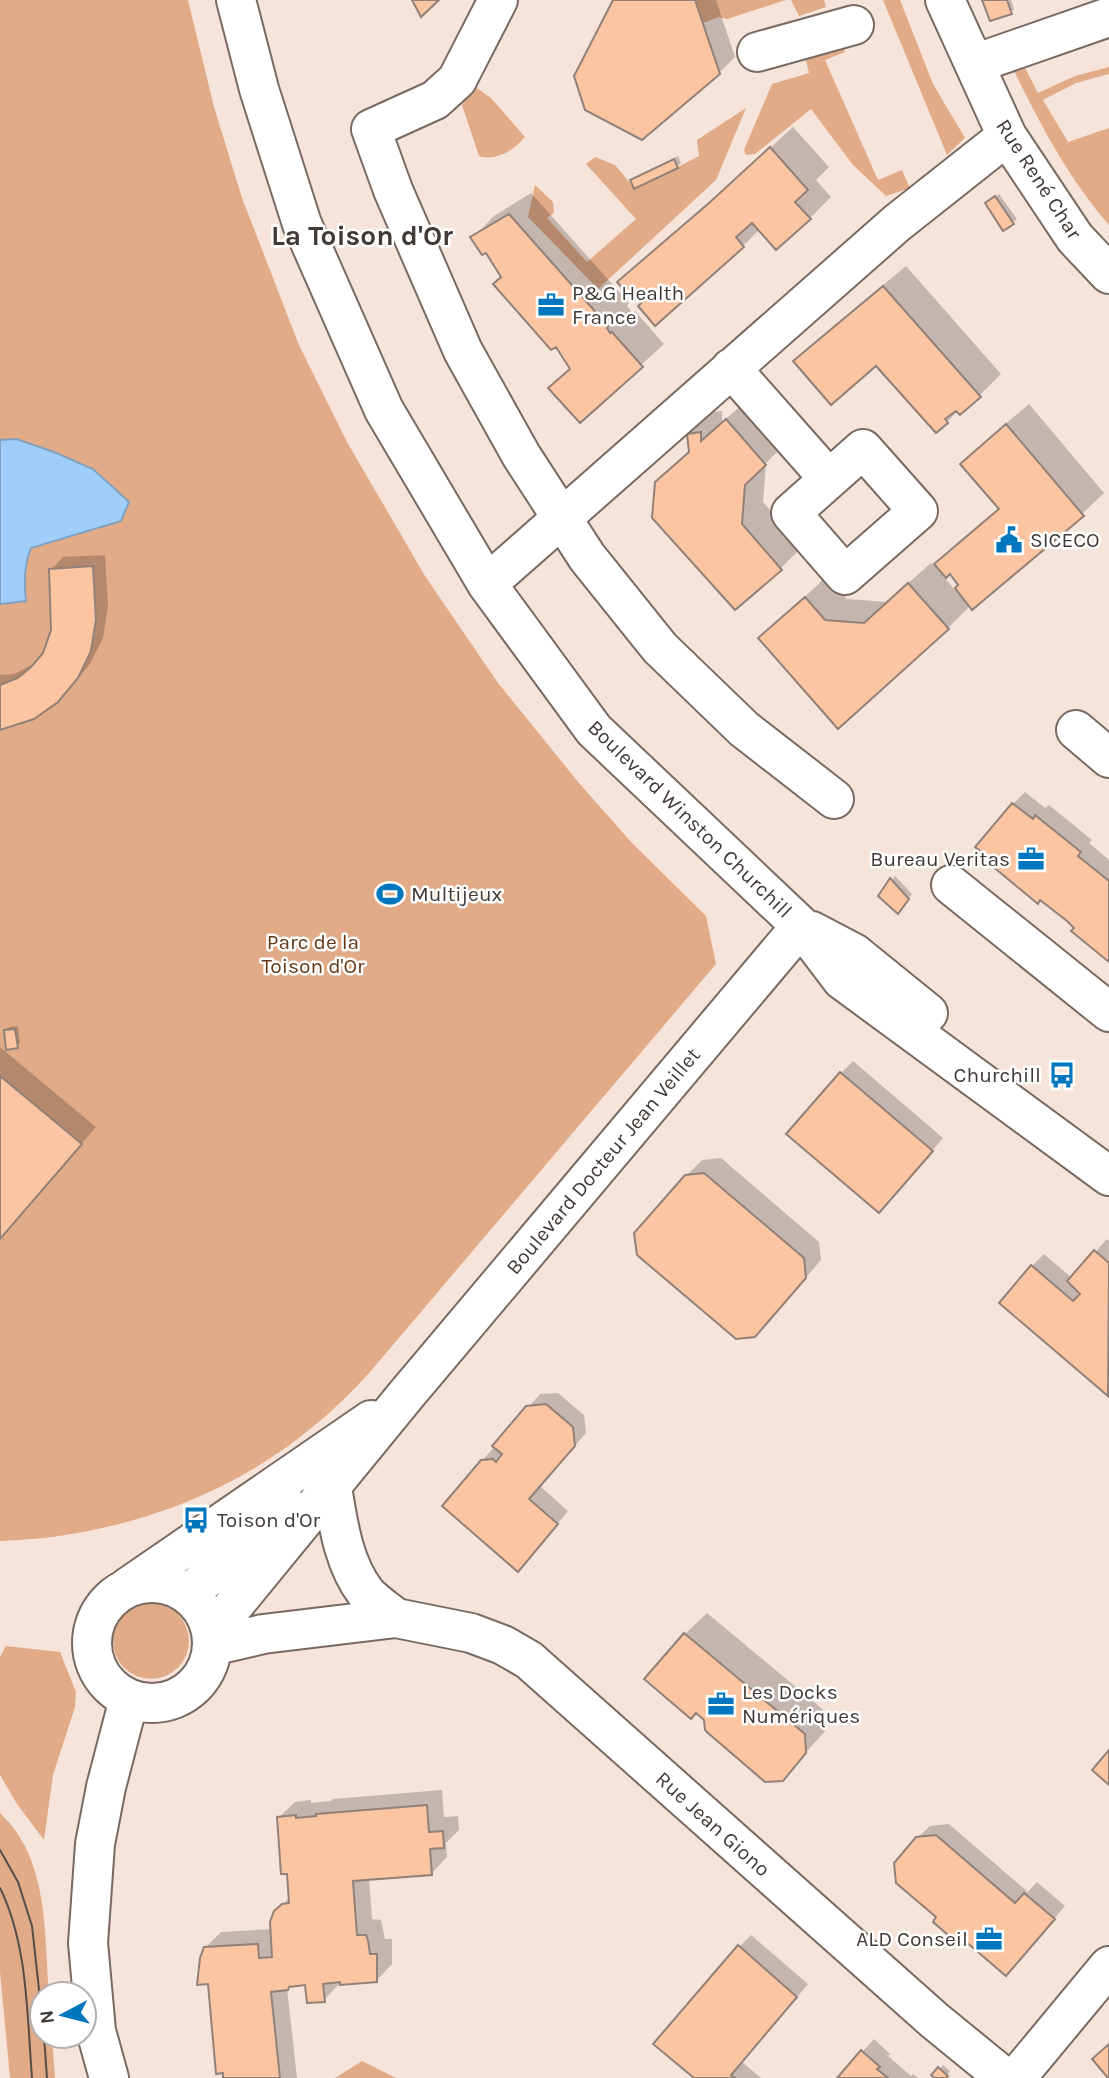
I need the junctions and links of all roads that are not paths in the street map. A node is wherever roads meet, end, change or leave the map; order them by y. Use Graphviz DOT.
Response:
graph roads {
  1 [pos="236,0"];
  2 [pos="498,0"];
  3 [pos="945,0"];
  4 [pos="1109,18"];
  5 [pos="854,25"];
  6 [pos="757,52"];
  7 [pos="974,64"];
  8 [pos="1007,136"];
  9 [pos="1109,274"];
  10 [pos="731,368"];
  11 [pos="829,479"];
  12 [pos="562,517"];
  13 [pos="487,584"];
  14 [pos="1076,730"];
  15 [pos="1109,758"];
  16 [pos="834,799"];
  17 [pos="951,885"];
  18 [pos="801,926"];
  19 [pos="1109,1012"];
  20 [pos="1109,1146"];
  21 [pos="1109,1176"];
  22 [pos="406,1395"];
  23 [pos="362,1449"];
  24 [pos="332,1487"];
  25 [pos="128,1587"];
  26 [pos="188,1594"];
  27 [pos="396,1618"];
  28 [pos="212,1639"];
  29 [pos="130,1699"];
  30 [pos="1109,1966"];
  31 [pos="109,2078"];
  32 [pos="1005,2078"];
  33 [pos="1016,2078"];
  1 -- 13 [label="street, Boulevard Winston Churchill"];
  2 -- 12 [label="street"];
  3 -- 7 [label="street, Rue René Char"];
  4 -- 7 [label="street"];
  5 -- 6 [label="street"];
  7 -- 8 [label="street, Rue René Char"];
  8 -- 9 [label="street, Rue René Char"];
  8 -- 10 [label="street"];
  10 -- 11 [label="street"];
  10 -- 12 [label="street"];
  12 -- 13 [label="street"];
  12 -- 16 [label="street"];
  13 -- 18 [label="street, Boulevard Winston Churchill"];
  14 -- 15 [label="street"];
  17 -- 19 [label="street"];
  18 -- 20 [label="street, Boulevard Winston Churchill"];
  18 -- 21 [label="street, Boulevard Winston Churchill"];
  18 -- 22 [label="street, Boulevard Docteur Jean Veillet"];
  22 -- 23 [label="street, Boulevard Docteur Jean Veillet"];
  22 -- 25 [label="street, Boulevard Docteur Jean Veillet"];
  23 -- 24 [label="street, Boulevard Docteur Jean Veillet"];
  23 -- 26 [label="street, Boulevard Docteur Jean Veillet"];
  24 -- 27 [label="street, Rue Jean Giono"];
  24 -- 28 [label="street, Boulevard Docteur Jean Veillet"];
  25 -- 26 [label="street"];
  25 -- 29 [label="street"];
  26 -- 28 [label="street"];
  27 -- 28 [label="street, Rue Jean Giono"];
  27 -- 32 [label="street, Rue Jean Giono"];
  28 -- 29 [label="street"];
  29 -- 31 [label="street"];
  30 -- 33 [label="street"];
}
